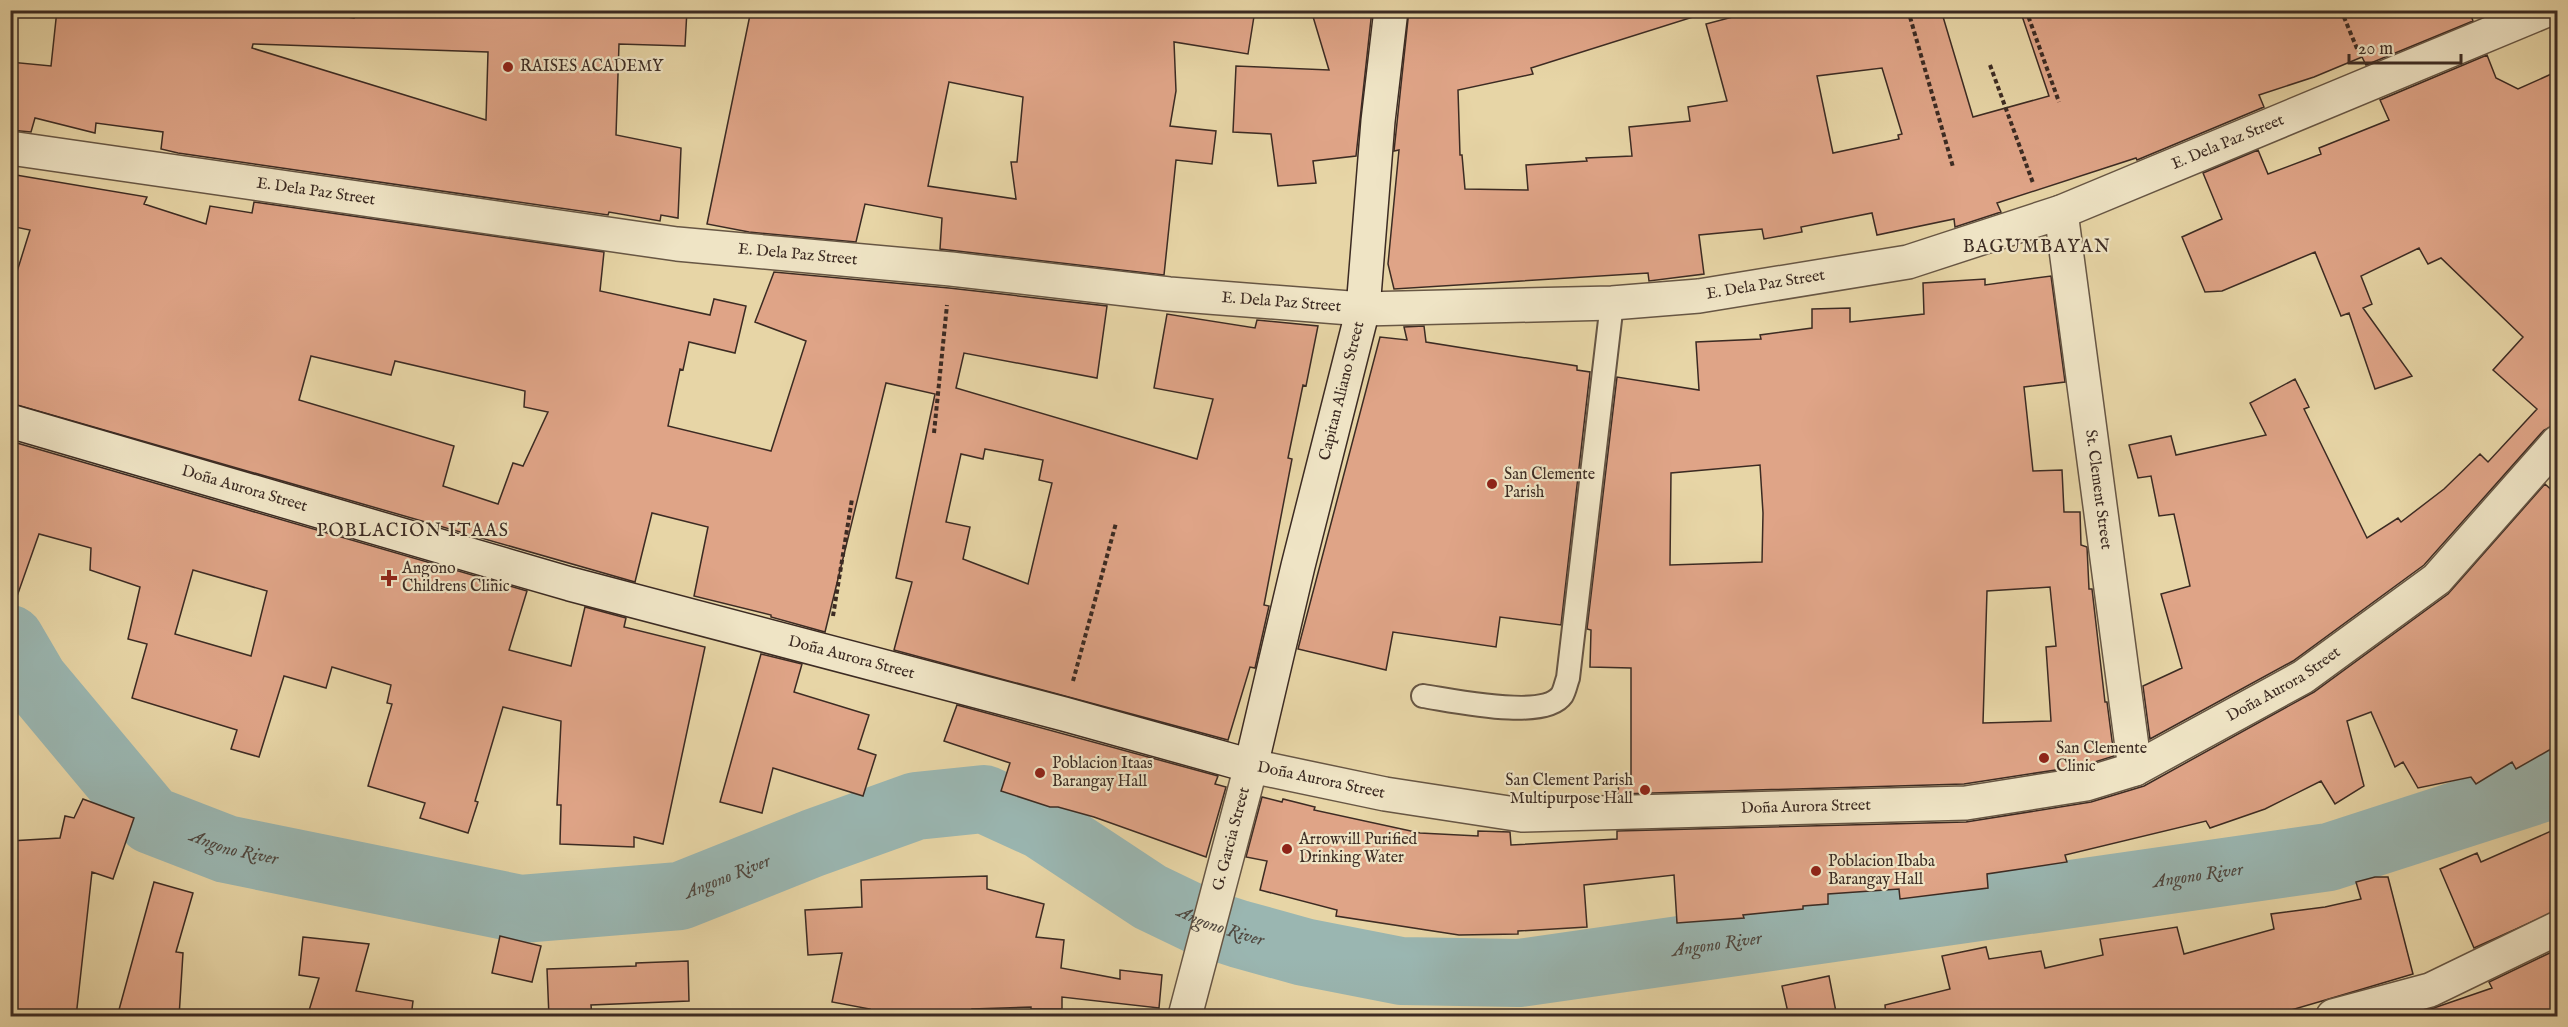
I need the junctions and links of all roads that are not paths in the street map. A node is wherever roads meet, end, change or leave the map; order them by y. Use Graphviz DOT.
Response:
graph roads {
  1 [pos="1391,10"];
  2 [pos="2547,10"];
  3 [pos="10,148"];
  4 [pos="2053,214"];
  5 [pos="1612,303"];
  6 [pos="1363,309"];
  7 [pos="10,421"];
  8 [pos="2558,442"];
  9 [pos="1423,696"];
  10 [pos="1251,766"];
  11 [pos="2135,769"];
  12 [pos="2558,928"];
  13 [pos="1185,1017"];
  14 [pos="2333,1017"];
  1 -- 6 [label="street, Capitan Aliano Street"];
  2 -- 4 [label="street, E. Dela Paz Street"];
  3 -- 6 [label="street, E. Dela Paz Street"];
  4 -- 5 [label="street, E. Dela Paz Street"];
  4 -- 11 [label="street, St. Clement Street"];
  5 -- 6 [label="street, E. Dela Paz Street"];
  5 -- 9 [label="lane"];
  6 -- 10 [label="street, Capitan Aliano Street"];
  7 -- 10 [label="street, Doña Aurora Street"];
  8 -- 11 [label="street, Doña Aurora Street"];
  10 -- 11 [label="street, Doña Aurora Street"];
  10 -- 13 [label="street, G. Garcia Street"];
  12 -- 14 [label="street"];
}
